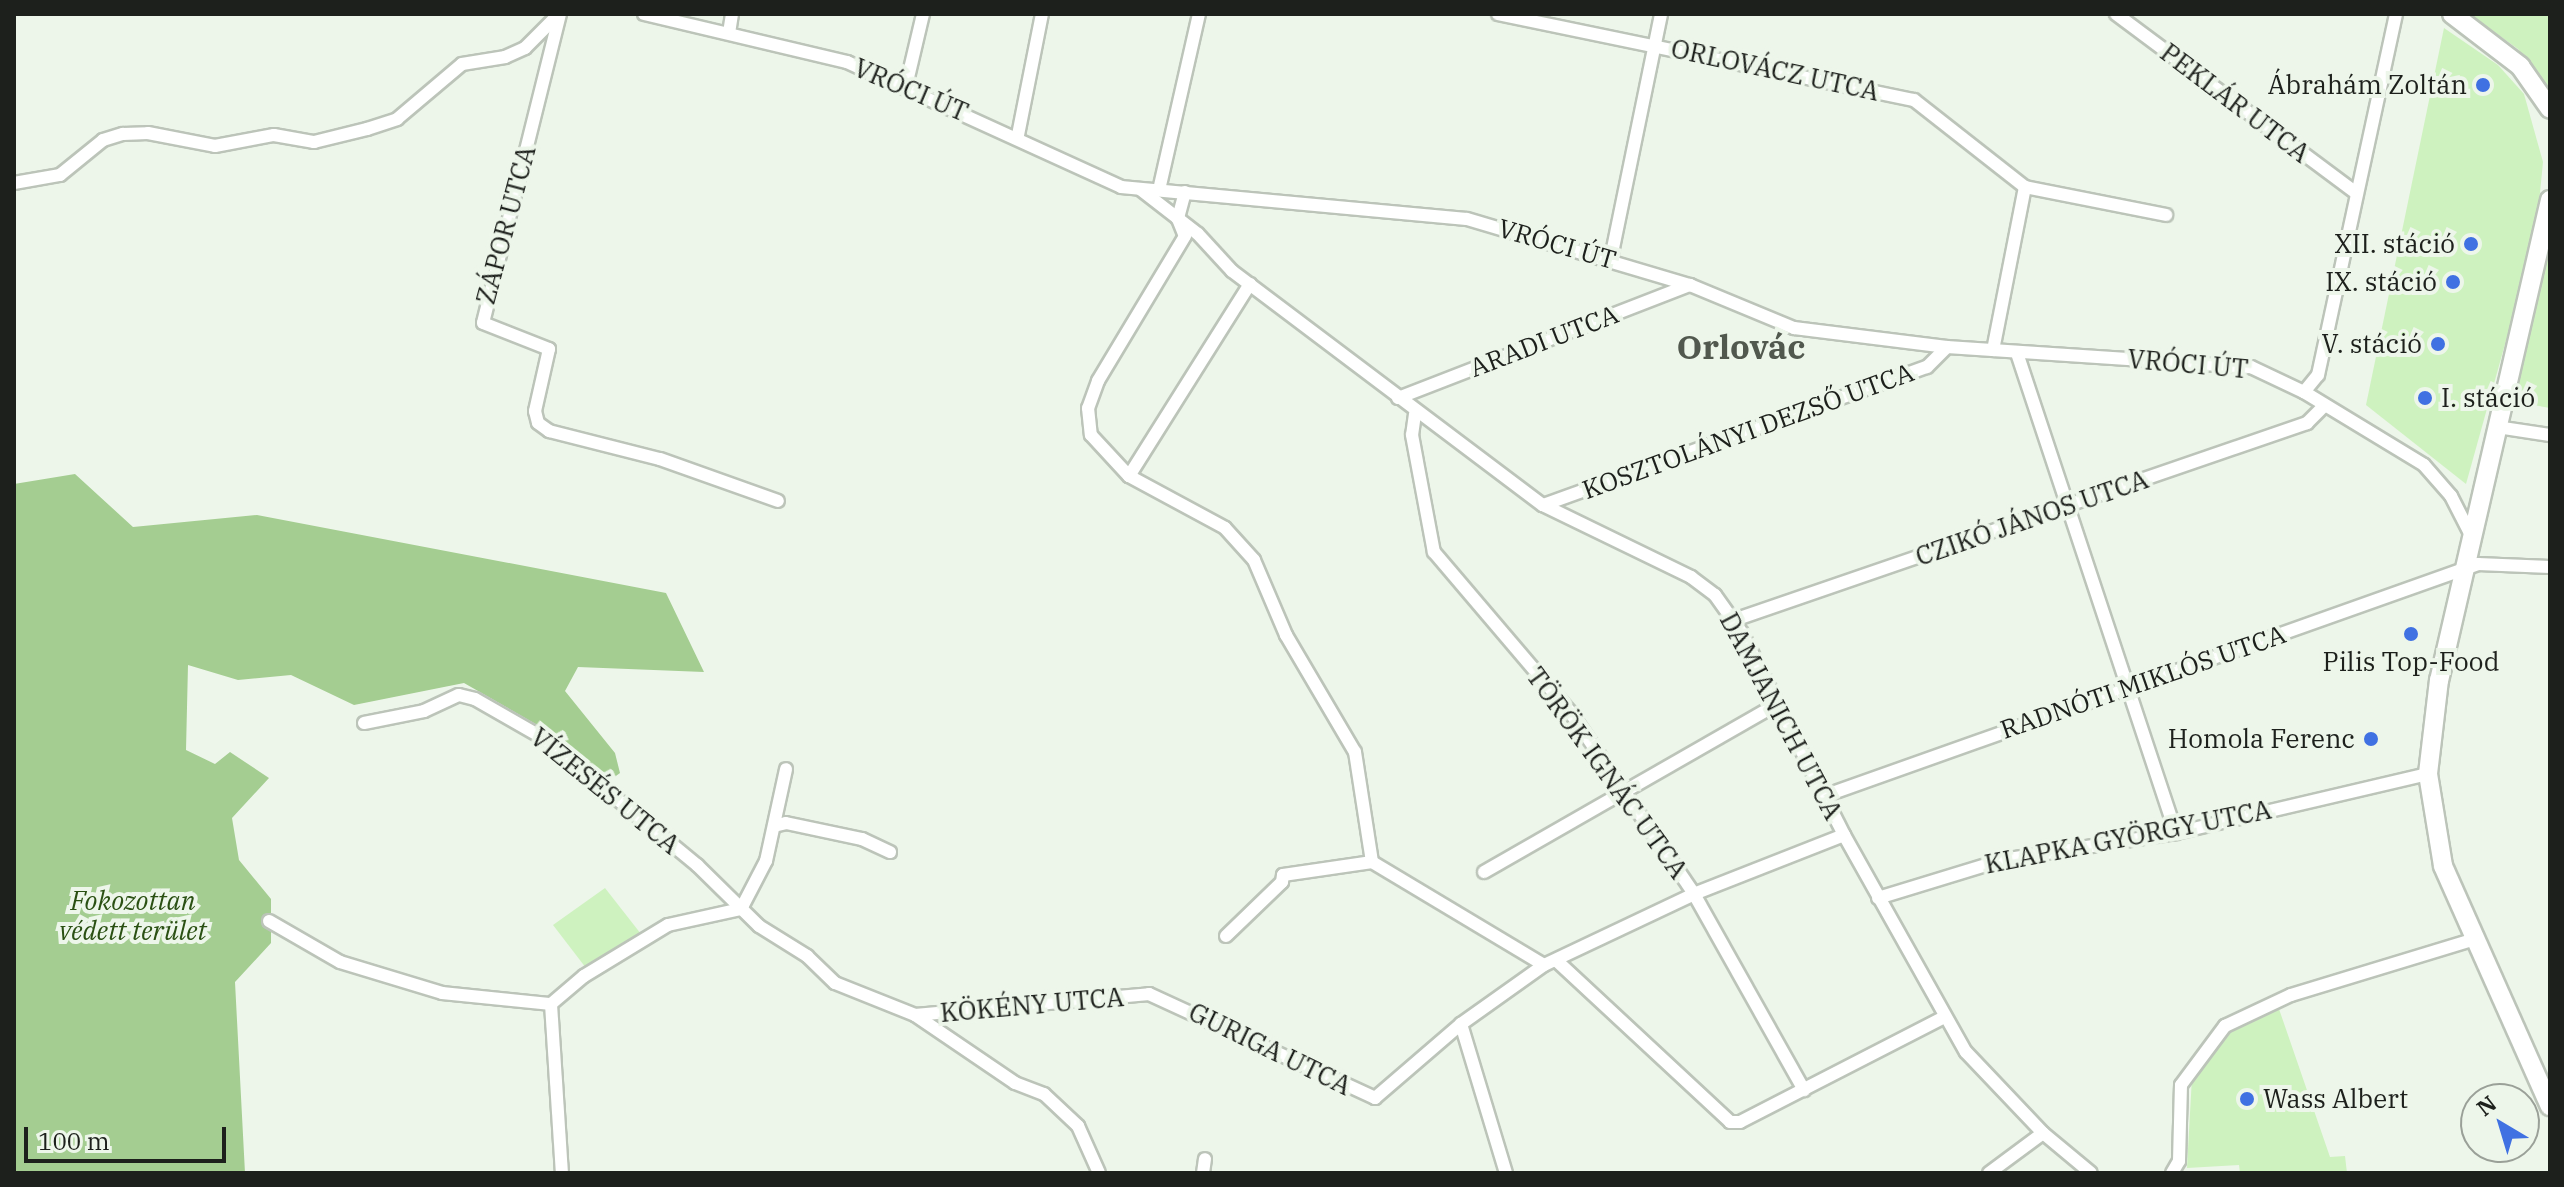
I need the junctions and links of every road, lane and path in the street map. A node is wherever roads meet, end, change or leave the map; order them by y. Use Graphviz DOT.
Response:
graph roads {
  1 [pos="560,14"];
  2 [pos="644,14"];
  3 [pos="732,14"];
  4 [pos="923,14"];
  5 [pos="1042,14"];
  6 [pos="1199,14"];
  7 [pos="1498,14"];
  8 [pos="1661,14"];
  9 [pos="2116,14"];
  10 [pos="2396,14"];
  11 [pos="2452,14"];
  12 [pos="729,33"];
  13 [pos="1655,44"];
  14 [pos="906,86"];
  15 [pos="2550,109"];
  16 [pos="1018,135"];
  17 [pos="14,183"];
  18 [pos="2025,187"];
  19 [pos="1140,189"];
  20 [pos="1159,190"];
  21 [pos="1185,192"];
  22 [pos="2355,192"];
  23 [pos="2550,200"];
  24 [pos="2166,215"];
  25 [pos="1178,219"];
  26 [pos="1611,258"];
  27 [pos="1250,284"];
  28 [pos="1690,285"];
  29 [pos="1947,347"];
  30 [pos="1993,350"];
  31 [pos="2017,353"];
  32 [pos="2304,392"];
  33 [pos="1398,398"];
  34 [pos="2324,406"];
  35 [pos="1415,414"];
  36 [pos="2497,427"];
  37 [pos="2550,435"];
  38 [pos="1129,476"];
  39 [pos="2451,496"];
  40 [pos="2480,498"];
  41 [pos="778,501"];
  42 [pos="1543,505"];
  43 [pos="2067,507"];
  44 [pos="2471,535"];
  45 [pos="2550,567"];
  46 [pos="2463,570"];
  47 [pos="1734,620"];
  48 [pos="2130,687"];
  49 [pos="1777,704"];
  50 [pos="364,723"];
  51 [pos="786,769"];
  52 [pos="2428,774"];
  53 [pos="1623,789"];
  54 [pos="1824,796"];
  55 [pos="774,826"];
  56 [pos="2176,833"];
  57 [pos="1844,835"];
  58 [pos="890,852"];
  59 [pos="1372,862"];
  60 [pos="1484,872"];
  61 [pos="1694,894"];
  62 [pos="1878,898"];
  63 [pos="741,909"];
  64 [pos="269,921"];
  65 [pos="1226,936"];
  66 [pos="2472,940"];
  67 [pos="1551,963"];
  68 [pos="1149,994"];
  69 [pos="551,1004"];
  70 [pos="915,1015"];
  71 [pos="1944,1017"];
  72 [pos="1461,1024"];
  73 [pos="1804,1090"];
  74 [pos="2550,1106"];
  75 [pos="2043,1133"];
  76 [pos="562,1173"];
  77 [pos="1099,1173"];
  78 [pos="1506,1173"];
  79 [pos="1989,1173"];
  80 [pos="2091,1173"];
  81 [pos="2172,1173"];
  1 -- 17 [label="street"];
  1 -- 41 [label="street, ZÁPOR UTCA"];
  2 -- 12 [label="street, VRÓCI ÚT"];
  3 -- 12 [label="street"];
  4 -- 14 [label="street"];
  5 -- 16 [label="street"];
  6 -- 20 [label="street"];
  7 -- 13 [label="street, ORLOVÁCZ UTCA"];
  8 -- 13 [label="street"];
  9 -- 22 [label="street, PEKLÁR UTCA"];
  10 -- 22 [label="street"];
  11 -- 15 [label="street"];
  12 -- 14 [label="street, VRÓCI ÚT"];
  13 -- 18 [label="street, ORLOVÁCZ UTCA"];
  13 -- 26 [label="street"];
  14 -- 16 [label="street, VRÓCI ÚT"];
  16 -- 19 [label="street, VRÓCI ÚT"];
  18 -- 24 [label="street, ORLOVÁCZ UTCA"];
  18 -- 30 [label="street"];
  19 -- 20 [label="street, VRÓCI ÚT"];
  19 -- 25 [label="street, DAMJANICH UTCA"];
  20 -- 21 [label="street, VRÓCI ÚT"];
  21 -- 25 [label="street"];
  21 -- 26 [label="street, VRÓCI ÚT"];
  22 -- 32 [label="street"];
  23 -- 36 [label="street"];
  25 -- 27 [label="street, DAMJANICH UTCA"];
  25 -- 38 [label="street"];
  26 -- 28 [label="street, VRÓCI ÚT"];
  27 -- 33 [label="street, DAMJANICH UTCA"];
  27 -- 38 [label="street"];
  28 -- 29 [label="street, VRÓCI ÚT"];
  28 -- 33 [label="street, ARADI UTCA"];
  29 -- 30 [label="street, VRÓCI ÚT"];
  29 -- 42 [label="street, KOSZTOLÁNYI DEZSŐ UTCA"];
  30 -- 31 [label="street, VRÓCI ÚT"];
  31 -- 32 [label="street, VRÓCI ÚT"];
  31 -- 43 [label="street"];
  32 -- 34 [label="street, VRÓCI ÚT"];
  33 -- 35 [label="street, DAMJANICH UTCA"];
  34 -- 39 [label="street, VRÓCI ÚT"];
  34 -- 43 [label="street, CZIKÓ JÁNOS UTCA"];
  35 -- 42 [label="street, DAMJANICH UTCA"];
  35 -- 53 [label="street, TÖRÖK IGNÁC UTCA"];
  36 -- 37 [label="street"];
  36 -- 40 [label="street"];
  38 -- 59 [label="street"];
  39 -- 40 [label="street"];
  39 -- 44 [label="street, VRÓCI ÚT"];
  40 -- 44 [label="street"];
  42 -- 47 [label="street, DAMJANICH UTCA"];
  43 -- 47 [label="street, CZIKÓ JÁNOS UTCA"];
  43 -- 48 [label="street"];
  44 -- 46 [label="street"];
  45 -- 46 [label="street, RADNÓTI MIKLÓS UTCA"];
  46 -- 48 [label="street, RADNÓTI MIKLÓS UTCA"];
  46 -- 52 [label="street"];
  47 -- 49 [label="street, DAMJANICH UTCA"];
  48 -- 54 [label="street, RADNÓTI MIKLÓS UTCA"];
  48 -- 56 [label="street"];
  49 -- 53 [label="street"];
  49 -- 54 [label="street, DAMJANICH UTCA"];
  50 -- 63 [label="street, VÍZESÉS UTCA"];
  51 -- 55 [label="street"];
  52 -- 56 [label="street, KLAPKA GYÖRGY UTCA"];
  52 -- 66 [label="street"];
  53 -- 60 [label="street"];
  53 -- 61 [label="street, TÖRÖK IGNÁC UTCA"];
  54 -- 57 [label="street, DAMJANICH UTCA"];
  55 -- 58 [label="street"];
  55 -- 63 [label="street"];
  56 -- 62 [label="street, KLAPKA GYÖRGY UTCA"];
  57 -- 61 [label="street"];
  57 -- 62 [label="street, DAMJANICH UTCA"];
  59 -- 65 [label="street"];
  59 -- 67 [label="street"];
  61 -- 67 [label="street"];
  61 -- 73 [label="street, TÖRÖK IGNÁC UTCA"];
  62 -- 71 [label="street, DAMJANICH UTCA"];
  63 -- 69 [label="street"];
  63 -- 70 [label="street, VÍZESÉS UTCA"];
  64 -- 69 [label="street"];
  66 -- 74 [label="street"];
  66 -- 81 [label="street"];
  67 -- 72 [label="street"];
  67 -- 73 [label="street"];
  68 -- 70 [label="street, KÖKÉNY UTCA"];
  68 -- 72 [label="street, GURIGA UTCA"];
  69 -- 76 [label="street"];
  70 -- 77 [label="street"];
  71 -- 73 [label="street"];
  71 -- 75 [label="street, DAMJANICH UTCA"];
  72 -- 78 [label="street"];
  75 -- 79 [label="street"];
  75 -- 80 [label="street, DAMJANICH UTCA"];
}
